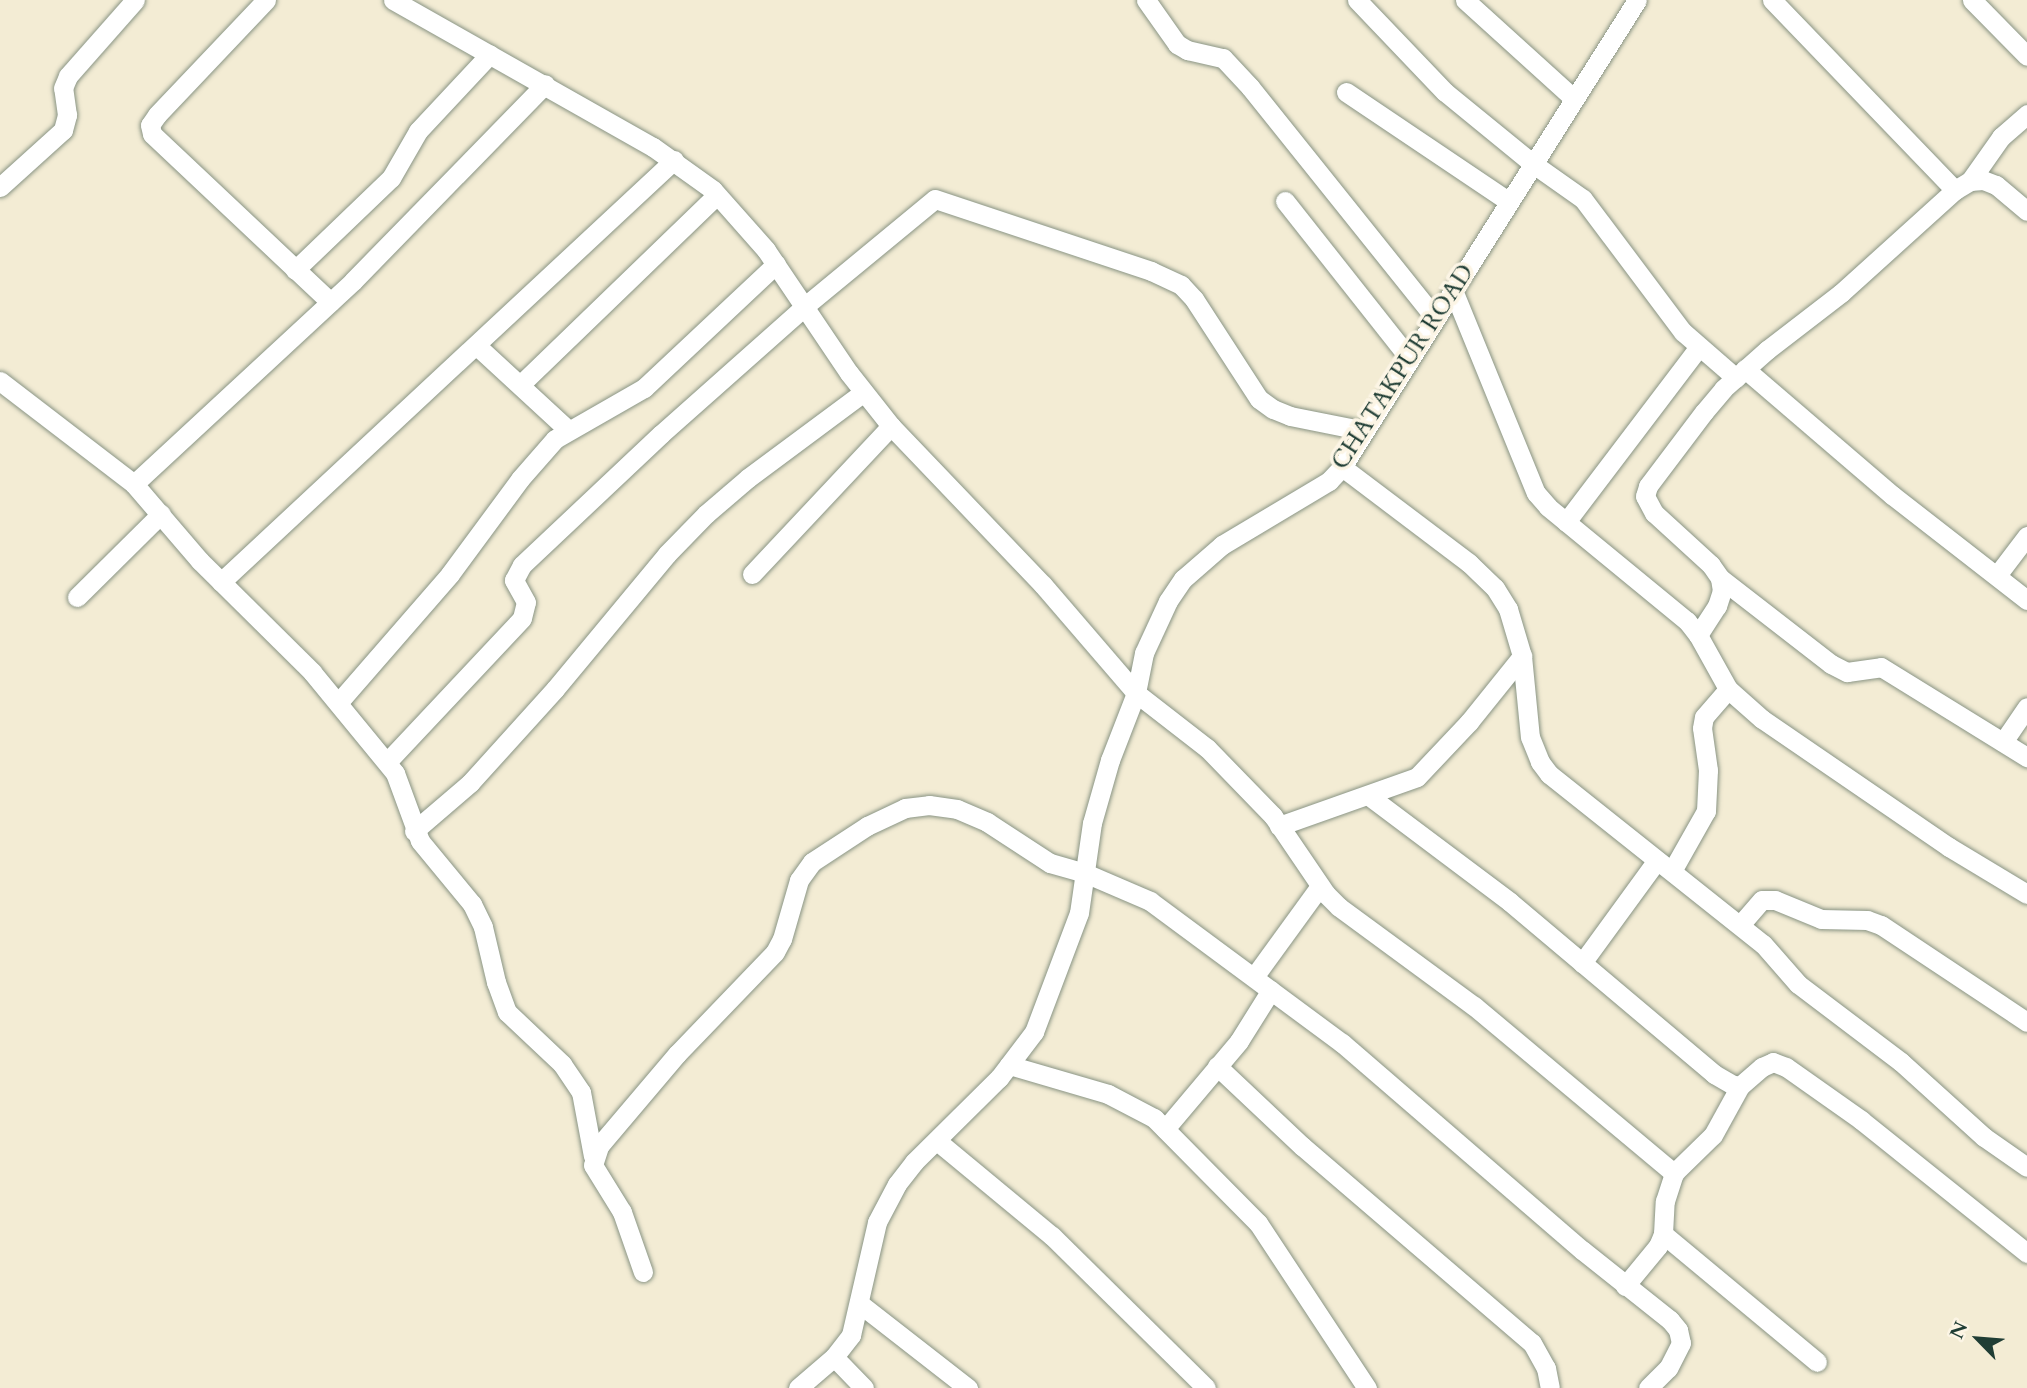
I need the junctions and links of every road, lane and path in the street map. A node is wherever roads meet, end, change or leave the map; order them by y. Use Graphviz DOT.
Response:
graph roads {
  1 [pos="135,0"];
  2 [pos="266,0"];
  3 [pos="393,0"];
  4 [pos="1146,0"];
  5 [pos="1357,0"];
  6 [pos="1465,0"];
  7 [pos="1637,0"];
  8 [pos="1772,0"];
  9 [pos="1972,0"];
  10 [pos="490,54"];
  11 [pos="2027,56"];
  12 [pos="545,85"];
  13 [pos="1346,92"];
  14 [pos="1573,98"];
  15 [pos="2027,114"];
  16 [pos="674,160"];
  17 [pos="1532,163"];
  18 [pos="1963,186"];
  19 [pos="0,187"];
  20 [pos="717,195"];
  21 [pos="1285,201"];
  22 [pos="1508,201"];
  23 [pos="2027,211"];
  24 [pos="776,264"];
  25 [pos="295,271"];
  26 [pos="1453,290"];
  27 [pos="330,302"];
  28 [pos="804,306"];
  29 [pos="1435,318"];
  30 [pos="477,346"];
  31 [pos="1699,347"];
  32 [pos="1410,359"];
  33 [pos="1741,373"];
  34 [pos="0,381"];
  35 [pos="521,384"];
  36 [pos="864,392"];
  37 [pos="891,426"];
  38 [pos="568,430"];
  39 [pos="1365,430"];
  40 [pos="1342,467"];
  41 [pos="134,484"];
  42 [pos="161,514"];
  43 [pos="1566,522"];
  44 [pos="2027,536"];
  45 [pos="752,574"];
  46 [pos="1998,575"];
  47 [pos="1720,578"];
  48 [pos="221,582"];
  49 [pos="77,597"];
  50 [pos="2027,600"];
  51 [pos="1698,635"];
  52 [pos="1522,656"];
  53 [pos="1728,689"];
  54 [pos="1136,694"];
  55 [pos="338,703"];
  56 [pos="2027,707"];
  57 [pos="2003,742"];
  58 [pos="2027,757"];
  59 [pos="387,762"];
  60 [pos="1369,796"];
  61 [pos="1279,826"];
  62 [pos="414,831"];
  63 [pos="1665,865"];
  64 [pos="1085,873"];
  65 [pos="1320,886"];
  66 [pos="2027,894"];
  67 [pos="1740,925"];
  68 [pos="1582,963"];
  69 [pos="1254,976"];
  70 [pos="1271,990"];
  71 [pos="2027,1022"];
  72 [pos="1009,1065"];
  73 [pos="1217,1066"];
  74 [pos="1740,1086"];
  75 [pos="1165,1129"];
  76 [pos="937,1141"];
  77 [pos="593,1156"];
  78 [pos="2027,1167"];
  79 [pos="1674,1173"];
  80 [pos="1663,1234"];
  81 [pos="2027,1254"];
  82 [pos="643,1272"];
  83 [pos="1625,1286"];
  84 [pos="860,1304"];
  85 [pos="834,1357"];
  86 [pos="1817,1362"];
  87 [pos="805,1386"];
  88 [pos="864,1388"];
  89 [pos="968,1388"];
  90 [pos="1206,1388"];
  91 [pos="1367,1388"];
  92 [pos="1550,1388"];
  93 [pos="1648,1388"];
  1 -- 19 [label="street"];
  2 -- 25 [label="street"];
  3 -- 10 [label="street"];
  4 -- 29 [label="street"];
  5 -- 17 [label="street"];
  6 -- 14 [label="street"];
  7 -- 14 [label="street, CHATAKPUR ROAD"];
  8 -- 18 [label="street"];
  9 -- 11 [label="street"];
  10 -- 12 [label="street"];
  10 -- 25 [label="street"];
  12 -- 16 [label="street"];
  12 -- 27 [label="street"];
  13 -- 22 [label="street"];
  14 -- 17 [label="street, CHATAKPUR ROAD"];
  15 -- 18 [label="street"];
  16 -- 20 [label="street"];
  16 -- 30 [label="street"];
  17 -- 22 [label="street, CHATAKPUR ROAD"];
  17 -- 31 [label="street"];
  18 -- 23 [label="street"];
  18 -- 33 [label="street"];
  20 -- 24 [label="street"];
  20 -- 35 [label="street"];
  21 -- 32 [label="street"];
  22 -- 26 [label="street, CHATAKPUR ROAD"];
  24 -- 28 [label="street"];
  24 -- 38 [label="street"];
  25 -- 27 [label="street"];
  26 -- 29 [label="street, CHATAKPUR ROAD"];
  26 -- 43 [label="street"];
  27 -- 41 [label="street"];
  28 -- 36 [label="street"];
  28 -- 39 [label="street"];
  28 -- 59 [label="street"];
  29 -- 32 [label="street, CHATAKPUR ROAD"];
  30 -- 35 [label="street"];
  30 -- 48 [label="street"];
  31 -- 33 [label="street"];
  31 -- 43 [label="street"];
  32 -- 39 [label="street, CHATAKPUR ROAD"];
  33 -- 46 [label="street"];
  33 -- 47 [label="street"];
  34 -- 41 [label="street"];
  35 -- 38 [label="street"];
  36 -- 37 [label="street"];
  36 -- 62 [label="street"];
  37 -- 45 [label="street"];
  37 -- 54 [label="street"];
  38 -- 55 [label="street"];
  39 -- 40 [label="street, CHATAKPUR ROAD"];
  40 -- 52 [label="street"];
  40 -- 54 [label="street, CHATAKPUR ROAD"];
  41 -- 42 [label="street"];
  42 -- 48 [label="street"];
  42 -- 49 [label="street"];
  43 -- 51 [label="street"];
  44 -- 46 [label="street"];
  46 -- 50 [label="street"];
  47 -- 51 [label="street"];
  47 -- 57 [label="street"];
  48 -- 55 [label="street"];
  51 -- 53 [label="street"];
  52 -- 60 [label="street"];
  52 -- 63 [label="street"];
  53 -- 63 [label="street"];
  53 -- 66 [label="street"];
  54 -- 61 [label="street"];
  54 -- 64 [label="street, CHATAKPUR ROAD"];
  55 -- 59 [label="street"];
  56 -- 57 [label="street"];
  57 -- 58 [label="street"];
  59 -- 62 [label="street"];
  60 -- 61 [label="street"];
  60 -- 68 [label="street"];
  61 -- 65 [label="street"];
  62 -- 77 [label="street"];
  63 -- 67 [label="street"];
  63 -- 68 [label="street"];
  64 -- 69 [label="street"];
  64 -- 72 [label="street, CHATAKPUR ROAD"];
  64 -- 77 [label="street"];
  65 -- 69 [label="street"];
  65 -- 79 [label="street"];
  67 -- 71 [label="street"];
  67 -- 78 [label="street"];
  68 -- 74 [label="street"];
  69 -- 70 [label="street"];
  70 -- 73 [label="street"];
  70 -- 83 [label="street"];
  72 -- 75 [label="street"];
  72 -- 76 [label="street, CHATAKPUR ROAD"];
  73 -- 75 [label="street"];
  73 -- 92 [label="street"];
  74 -- 79 [label="street"];
  74 -- 81 [label="street"];
  75 -- 91 [label="street"];
  76 -- 84 [label="street, CHATAKPUR ROAD"];
  76 -- 90 [label="street"];
  77 -- 82 [label="street"];
  79 -- 80 [label="street"];
  80 -- 83 [label="street"];
  80 -- 86 [label="street"];
  83 -- 93 [label="street"];
  84 -- 85 [label="street, CHATAKPUR ROAD"];
  84 -- 89 [label="street"];
  85 -- 87 [label="street, CHATAKPUR ROAD"];
  85 -- 88 [label="street"];
}
